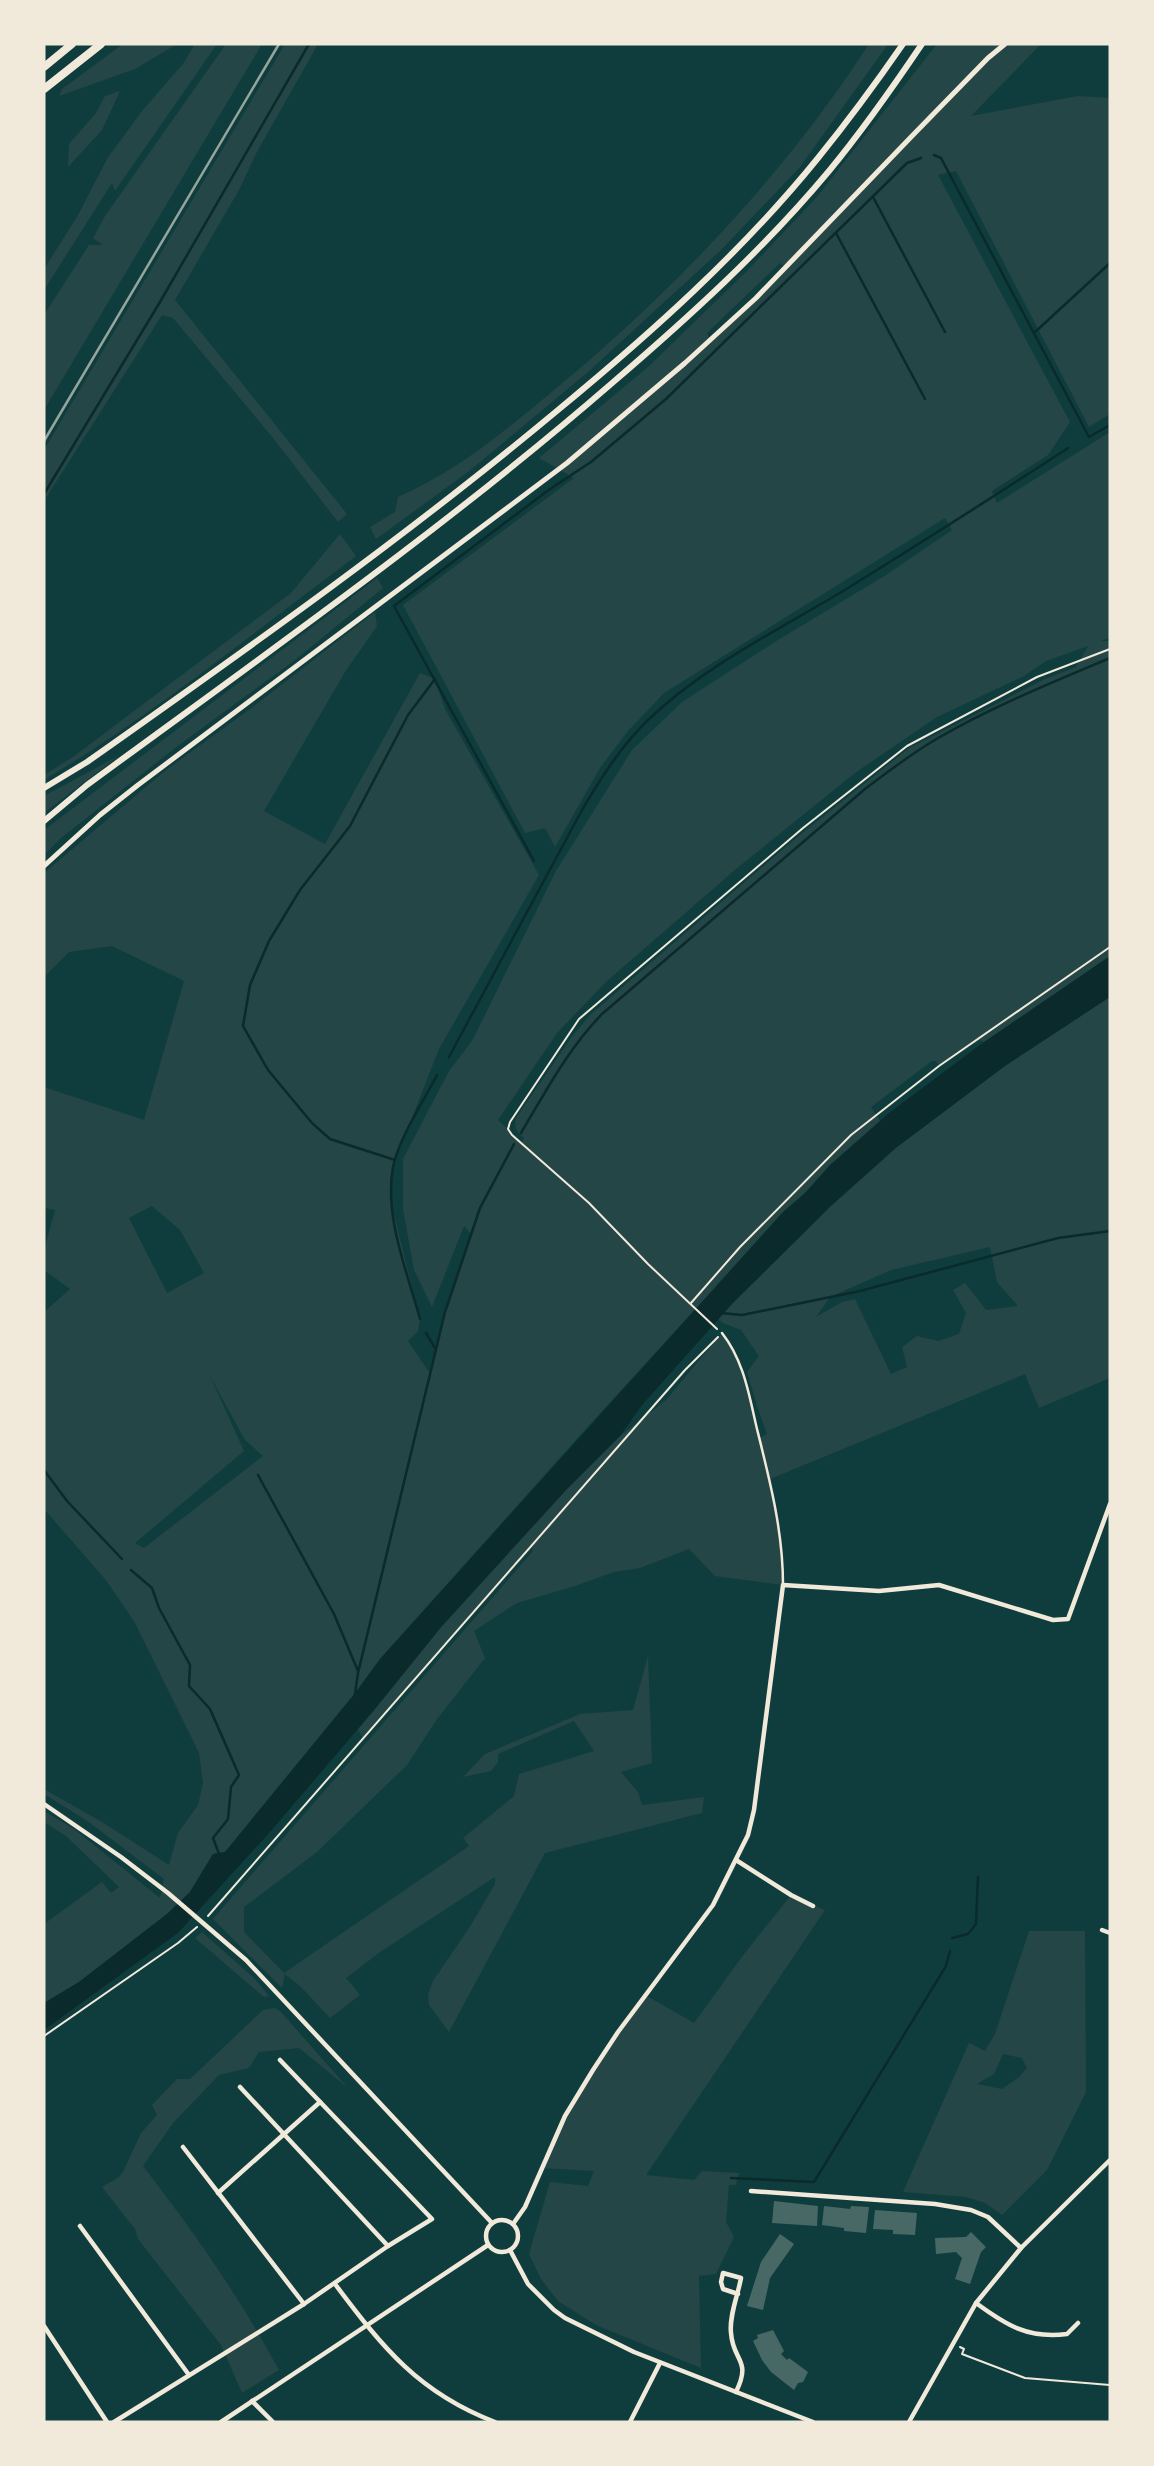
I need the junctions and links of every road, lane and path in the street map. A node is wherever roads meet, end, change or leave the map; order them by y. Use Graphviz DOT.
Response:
graph roads {
  1 [pos="72,44"];
  2 [pos="101,44"];
  3 [pos="903,44"];
  4 [pos="922,44"];
  5 [pos="1005,44"];
  6 [pos="44,67"];
  7 [pos="44,89"];
  8 [pos="1110,649"];
  9 [pos="44,788"];
  10 [pos="44,821"];
  11 [pos="44,866"];
  12 [pos="1110,947"];
  13 [pos="690,1304"];
  14 [pos="717,1329"];
  15 [pos="722,1333"];
  16 [pos="1110,1504"];
  17 [pos="783,1585"];
  18 [pos="44,1804"];
  19 [pos="736,1860"];
  20 [pos="813,1906"];
  21 [pos="1102,1930"];
  22 [pos="1110,1933"];
  23 [pos="44,2036"];
  24 [pos="280,2060"];
  25 [pos="240,2087"];
  26 [pos="320,2102"];
  27 [pos="284,2135"];
  28 [pos="183,2147"];
  29 [pos="1110,2160"];
  30 [pos="751,2191"];
  31 [pos="218,2193"];
  32 [pos="492,2223"];
  33 [pos="513,2224"];
  34 [pos="80,2226"];
  35 [pos="488,2245"];
  36 [pos="387,2246"];
  37 [pos="1021,2248"];
  38 [pos="510,2250"];
  39 [pos="335,2284"];
  40 [pos="738,2294"];
  41 [pos="976,2303"];
  42 [pos="304,2304"];
  43 [pos="1078,2323"];
  44 [pos="44,2326"];
  45 [pos="366,2326"];
  46 [pos="954,2342"];
  47 [pos="660,2362"];
  48 [pos="189,2375"];
  49 [pos="1110,2385"];
  50 [pos="736,2392"];
  51 [pos="252,2401"];
  52 [pos="107,2422"];
  53 [pos="114,2422"];
  54 [pos="221,2422"];
  55 [pos="273,2422"];
  56 [pos="495,2422"];
  57 [pos="629,2422"];
  58 [pos="813,2422"];
  59 [pos="909,2422"];
  1 -- 6 [label="highway"];
  2 -- 7 [label="highway"];
  3 -- 9 [label="main road"];
  4 -- 10 [label="main road"];
  5 -- 11 [label="street"];
  8 -- 13 [label="path"];
  12 -- 13 [label="path"];
  13 -- 14 [label="path"];
  15 -- 17 [label="lane"];
  15 -- 23 [label="path"];
  16 -- 17 [label="street"];
  17 -- 19 [label="street"];
  18 -- 32 [label="street"];
  19 -- 20 [label="street"];
  19 -- 33 [label="street"];
  21 -- 22 [label="street"];
  24 -- 26 [label="street"];
  25 -- 27 [label="street"];
  26 -- 27 [label="street"];
  26 -- 36 [label="street"];
  27 -- 31 [label="street"];
  27 -- 36 [label="street"];
  28 -- 31 [label="street"];
  29 -- 37 [label="street"];
  30 -- 37 [label="street"];
  31 -- 42 [label="street"];
  32 -- 33 [label="street"];
  32 -- 35 [label="street"];
  33 -- 38 [label="street"];
  34 -- 48 [label="street"];
  35 -- 38 [label="street"];
  35 -- 45 [label="street"];
  36 -- 39 [label="street"];
  37 -- 41 [label="street"];
  38 -- 47 [label="street"];
  39 -- 42 [label="street"];
  39 -- 45 [label="street"];
  40 -- 40 [label="street"];
  40 -- 50 [label="street"];
  41 -- 43 [label="street"];
  41 -- 46 [label="street"];
  42 -- 48 [label="street"];
  44 -- 52 [label="street"];
  45 -- 51 [label="street"];
  45 -- 56 [label="street"];
  46 -- 49 [label="path"];
  46 -- 59 [label="street"];
  47 -- 50 [label="street"];
  47 -- 57 [label="street"];
  48 -- 53 [label="street"];
  50 -- 58 [label="street"];
  51 -- 54 [label="street"];
  51 -- 55 [label="street"];
}
